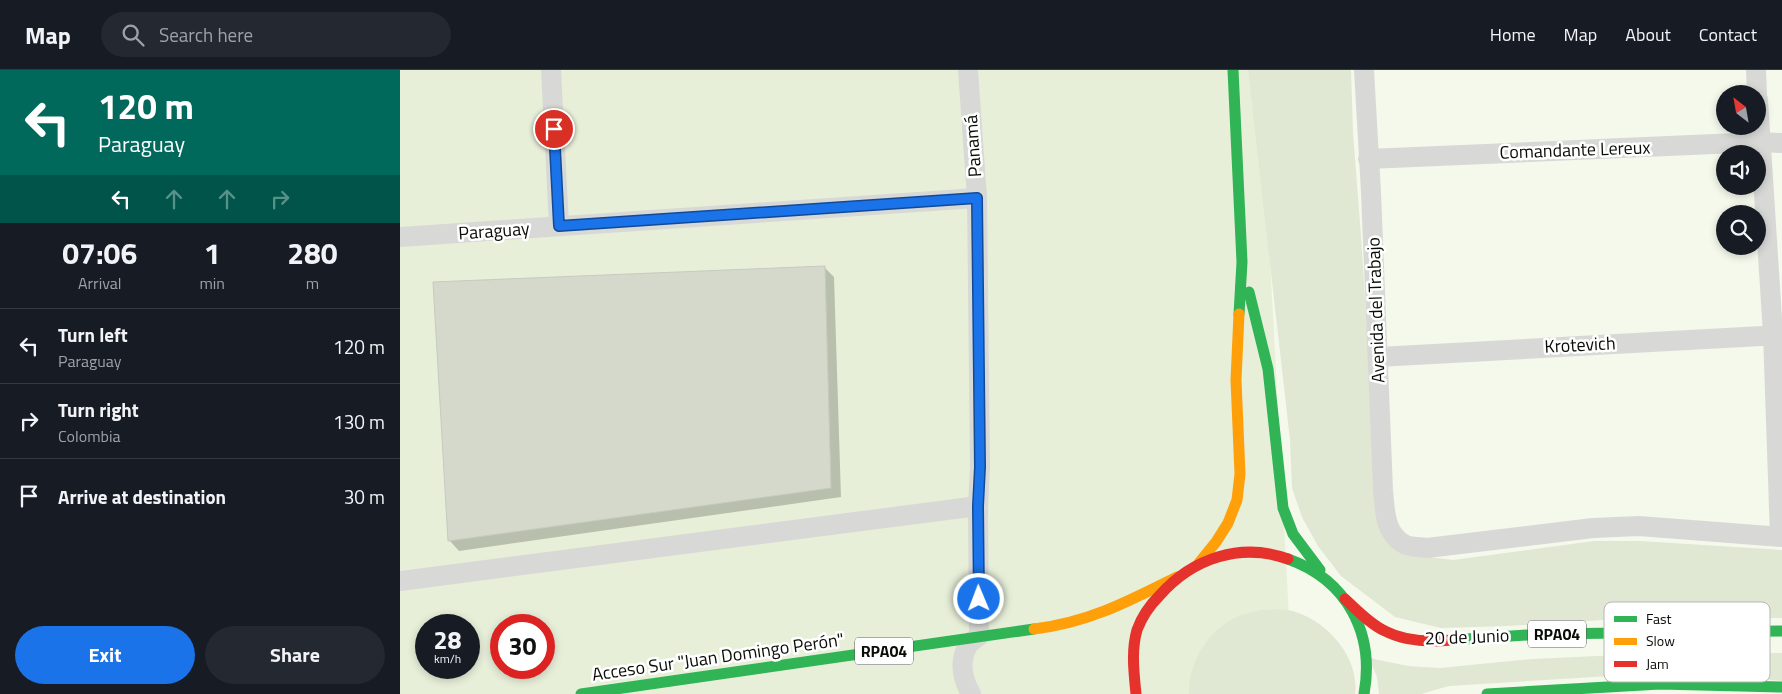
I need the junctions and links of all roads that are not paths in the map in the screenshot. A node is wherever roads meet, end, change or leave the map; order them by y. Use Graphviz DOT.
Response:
graph roads {
  1 [pos="551,70"];
  2 [pos="968,70"];
  3 [pos="1233,70"];
  4 [pos="1364,70"];
  5 [pos="1756,70"];
  6 [pos="1757,85"];
  7 [pos="1760,135"];
  8 [pos="1760,142"];
  9 [pos="1782,143"];
  10 [pos="1368,159"];
  11 [pos="977,198"];
  12 [pos="559,226"];
  13 [pos="400,237"];
  14 [pos="1242,262"];
  15 [pos="1777,334"];
  16 [pos="1378,357"];
  17 [pos="978,506"];
  18 [pos="1781,537"];
  19 [pos="1199,563"];
  20 [pos="1177,577"];
  21 [pos="400,581"];
  22 [pos="1329,581"];
  23 [pos="1345,599"];
  24 [pos="1604,633"];
  25 [pos="979,636"];
  26 [pos="1782,687"];
  27 [pos="581,694"];
  28 [pos="971,694"];
  29 [pos="1136,694"];
  30 [pos="1364,694"];
  31 [pos="1487,694"];
  1 -- 12 [label="street"];
  2 -- 11 [label="street, Panamá"];
  3 -- 14 [label="main road"];
  4 -- 10 [label="street, Avenida del Trabajo"];
  5 -- 6 [label="street"];
  7 -- 8 [label="street"];
  8 -- 9 [label="street, Comandante Lereux"];
  8 -- 10 [label="street, Comandante Lereux"];
  8 -- 15 [label="street"];
  10 -- 16 [label="street, Avenida del Trabajo"];
  11 -- 12 [label="street, Paraguay"];
  11 -- 17 [label="street, Panamá"];
  12 -- 13 [label="street, Paraguay"];
  14 -- 19 [label="main road"];
  14 -- 22 [label="main road"];
  15 -- 16 [label="street, Krotevich"];
  15 -- 18 [label="street"];
  16 -- 18 [label="street, Avenida del Trabajo"];
  17 -- 21 [label="street"];
  17 -- 25 [label="street, Panamá"];
  19 -- 20 [label="main road, RPA04"];
  19 -- 22 [label="main road, RPA04"];
  20 -- 25 [label="main road, Acceso Sur \"Juan Domingo Perón\" / RPA04"];
  20 -- 29 [label="main road, RPA04"];
  22 -- 23 [label="main road, RPA04"];
  23 -- 24 [label="main road, 20 de Junio / RPA04"];
  23 -- 30 [label="main road, RPA04"];
  25 -- 27 [label="main road, Acceso Sur \"Juan Domingo Perón\" / RPA04"];
  25 -- 28 [label="street"];
  26 -- 31 [label="main road"];
}
